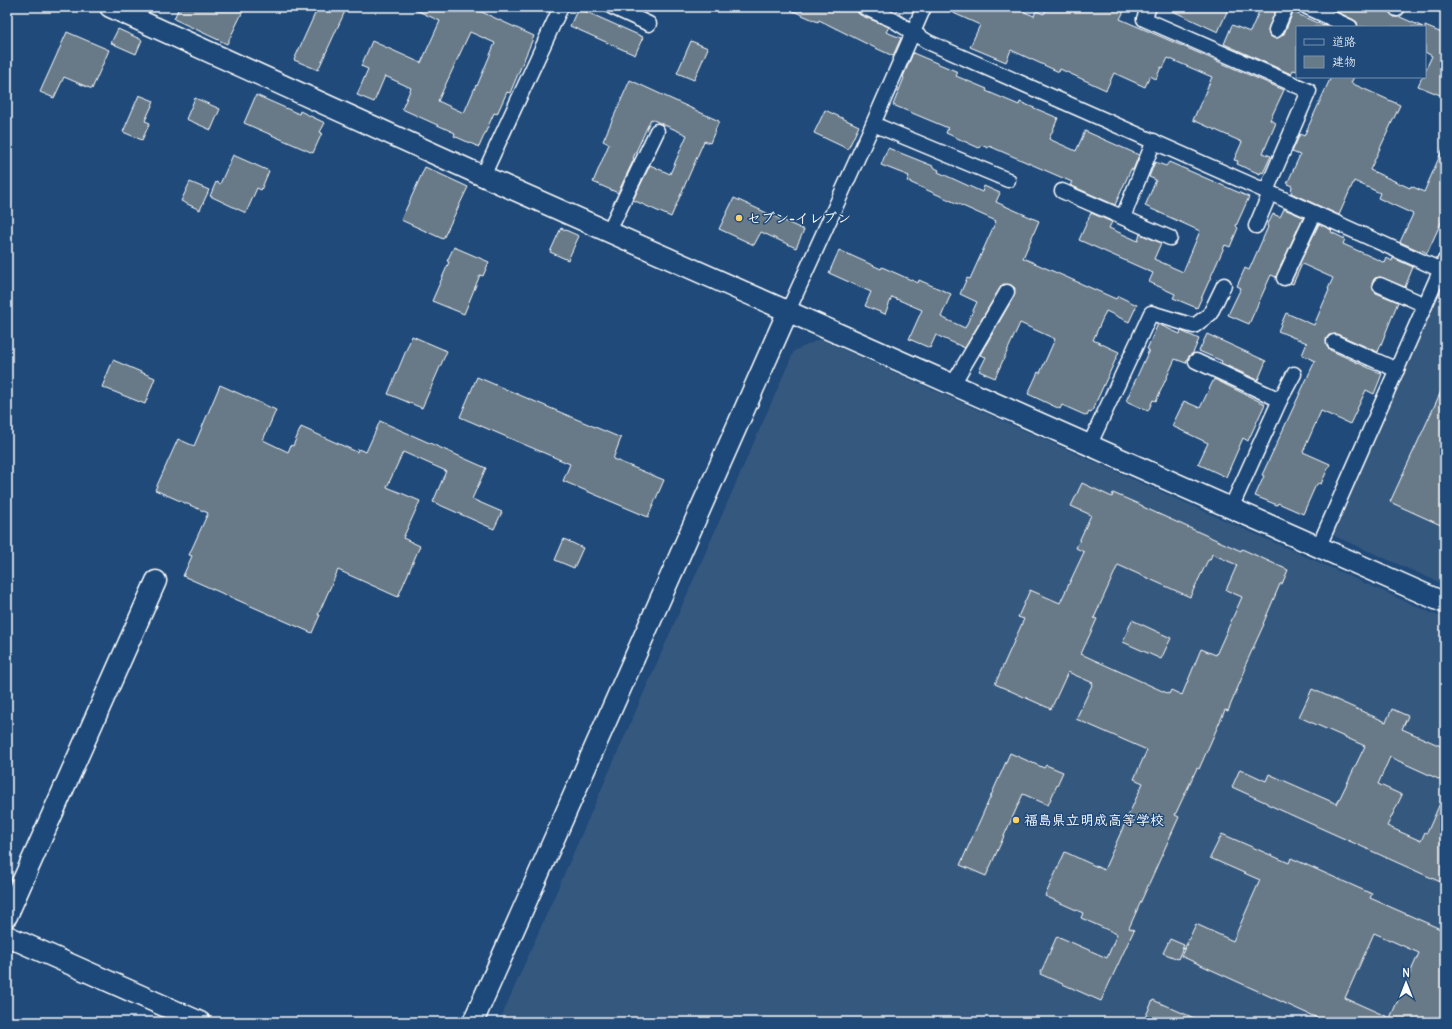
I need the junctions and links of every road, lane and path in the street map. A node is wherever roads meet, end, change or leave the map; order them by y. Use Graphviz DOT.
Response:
graph roads {
  1 [pos="561,7"];
  2 [pos="612,7"];
  3 [pos="864,7"];
  4 [pos="924,7"];
  5 [pos="1149,7"];
  6 [pos="1286,7"];
  7 [pos="1307,7"];
  8 [pos="121,9"];
  9 [pos="649,24"];
  10 [pos="1348,26"];
  11 [pos="1276,30"];
  12 [pos="912,33"];
  13 [pos="873,124"];
  14 [pos="657,131"];
  15 [pos="1154,141"];
  16 [pos="483,176"];
  17 [pos="1008,180"];
  18 [pos="1062,191"];
  19 [pos="1268,192"];
  20 [pos="1314,214"];
  21 [pos="1123,218"];
  22 [pos="1256,226"];
  23 [pos="609,231"];
  24 [pos="1170,238"];
  25 [pos="1443,265"];
  26 [pos="1284,278"];
  27 [pos="1224,285"];
  28 [pos="1380,285"];
  29 [pos="1007,292"];
  30 [pos="1425,305"];
  31 [pos="788,311"];
  32 [pos="1334,342"];
  33 [pos="1196,362"];
  34 [pos="1396,370"];
  35 [pos="1294,374"];
  36 [pos="953,384"];
  37 [pos="1280,400"];
  38 [pos="1089,446"];
  39 [pos="1231,508"];
  40 [pos="1319,546"];
  41 [pos="156,581"];
  42 [pos="1445,603"];
  43 [pos="7,916"];
  44 [pos="7,936"];
  45 [pos="200,1022"];
  46 [pos="473,1022"];
  1 -- 16 [label="street"];
  2 -- 9 [label="street"];
  3 -- 12 [label="street"];
  4 -- 12 [label="street"];
  5 -- 19 [label="street"];
  6 -- 11 [label="street"];
  7 -- 10 [label="street"];
  8 -- 16 [label="street"];
  12 -- 13 [label="street"];
  12 -- 15 [label="street"];
  13 -- 17 [label="street"];
  13 -- 31 [label="street"];
  14 -- 23 [label="street"];
  15 -- 19 [label="street"];
  15 -- 21 [label="street"];
  16 -- 23 [label="street"];
  18 -- 21 [label="street"];
  19 -- 20 [label="street"];
  19 -- 22 [label="street"];
  20 -- 25 [label="street"];
  20 -- 26 [label="street"];
  21 -- 24 [label="street"];
  23 -- 31 [label="street"];
  25 -- 30 [label="street"];
  27 -- 38 [label="street"];
  28 -- 30 [label="street"];
  29 -- 36 [label="street"];
  30 -- 34 [label="street"];
  31 -- 36 [label="street"];
  31 -- 46 [label="street"];
  32 -- 34 [label="street"];
  33 -- 37 [label="street"];
  34 -- 40 [label="street"];
  35 -- 37 [label="street"];
  36 -- 38 [label="street"];
  37 -- 39 [label="street"];
  38 -- 39 [label="street"];
  39 -- 40 [label="street"];
  40 -- 42 [label="street"];
  41 -- 43 [label="street"];
  44 -- 45 [label="street"];
}
